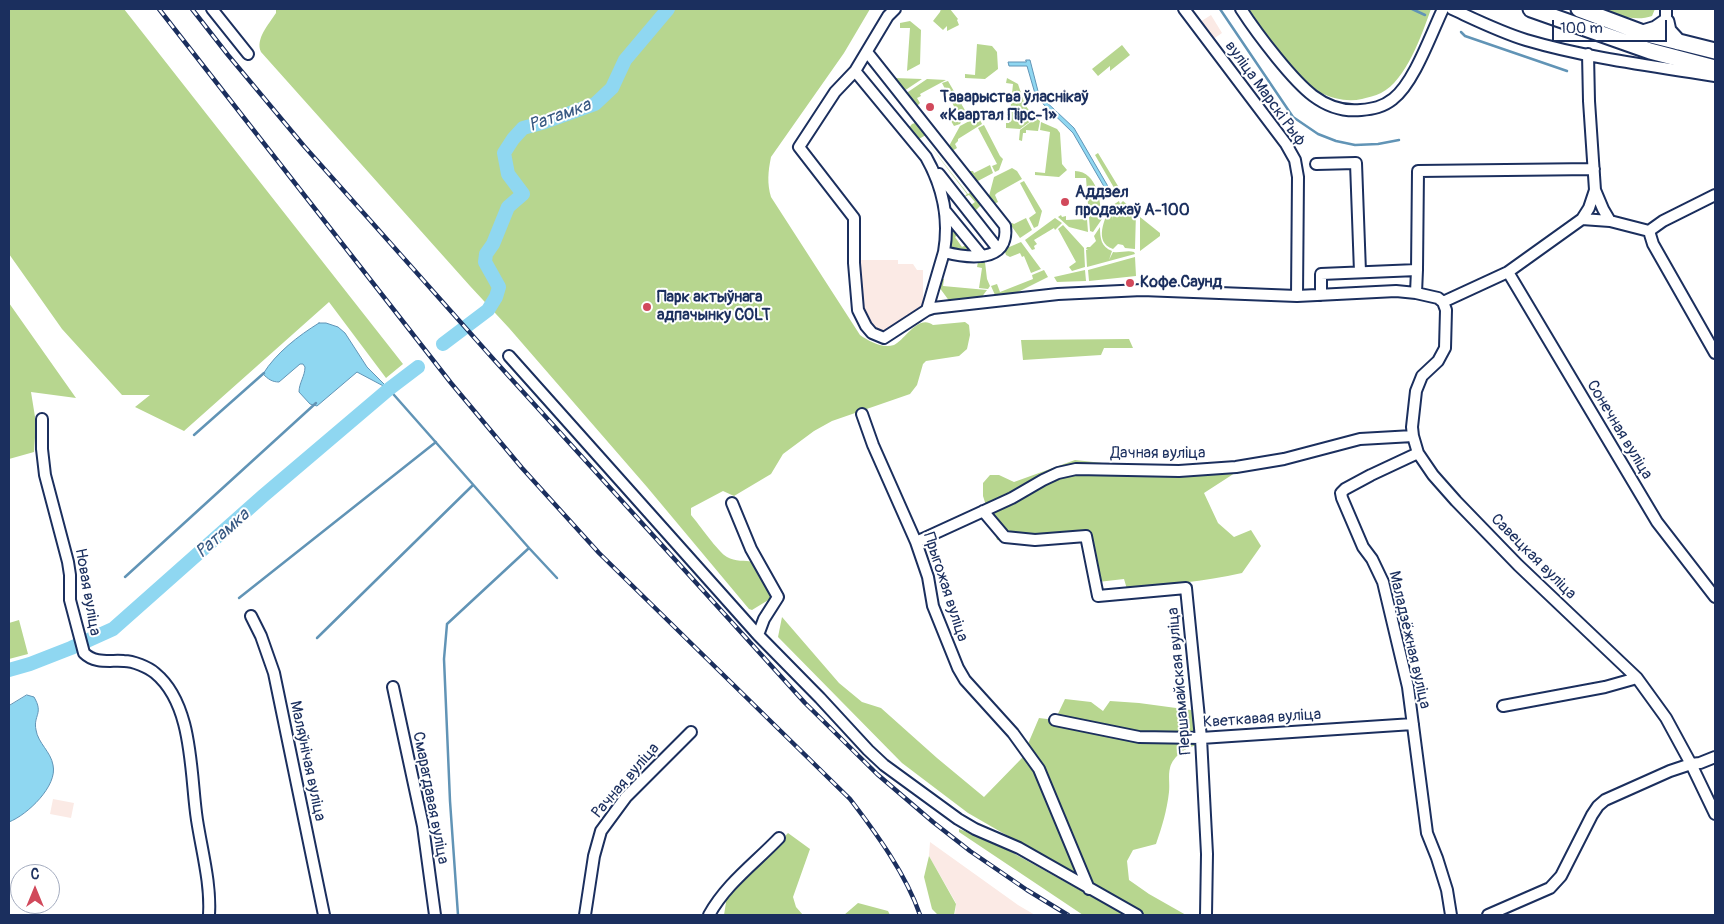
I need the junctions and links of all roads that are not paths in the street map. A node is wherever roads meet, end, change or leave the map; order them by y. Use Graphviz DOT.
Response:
graph roads {
  1 [pos="212,9"];
  2 [pos="895,9"];
  3 [pos="1184,9"];
  4 [pos="1241,9"];
  5 [pos="1443,9"];
  6 [pos="1452,9"];
  7 [pos="1531,9"];
  8 [pos="1579,9"];
  9 [pos="1666,15"];
  10 [pos="1643,32"];
  11 [pos="1678,42"];
  12 [pos="1715,51"];
  13 [pos="866,52"];
  14 [pos="248,54"];
  15 [pos="1588,54"];
  16 [pos="1715,68"];
  17 [pos="855,71"];
  18 [pos="1715,76"];
  19 [pos="926,157"];
  20 [pos="1316,164"];
  21 [pos="1594,169"];
  22 [pos="1596,190"];
  23 [pos="1715,196"];
  24 [pos="945,211"];
  25 [pos="1582,219"];
  26 [pos="1610,221"];
  27 [pos="1648,231"];
  28 [pos="998,249"];
  29 [pos="944,252"];
  30 [pos="982,256"];
  31 [pos="1417,270"];
  32 [pos="1360,272"];
  33 [pos="1508,272"];
  34 [pos="1416,293"];
  35 [pos="1298,296"];
  36 [pos="1321,296"];
  37 [pos="1443,302"];
  38 [pos="927,310"];
  39 [pos="1715,354"];
  40 [pos="509,356"];
  41 [pos="862,414"];
  42 [pos="42,419"];
  43 [pos="1413,436"];
  44 [pos="1418,453"];
  45 [pos="732,504"];
  46 [pos="983,511"];
  47 [pos="916,542"];
  48 [pos="1715,597"];
  49 [pos="251,616"];
  50 [pos="758,635"];
  51 [pos="1637,678"];
  52 [pos="393,687"];
  53 [pos="1504,706"];
  54 [pos="1055,720"];
  55 [pos="1413,724"];
  56 [pos="691,732"];
  57 [pos="1201,738"];
  58 [pos="1715,757"];
  59 [pos="1691,764"];
  60 [pos="1715,814"];
  61 [pos="779,838"];
  62 [pos="1089,889"];
  63 [pos="209,915"];
  64 [pos="324,915"];
  65 [pos="435,915"];
  66 [pos="585,915"];
  67 [pos="709,915"];
  68 [pos="1137,915"];
  69 [pos="1206,915"];
  70 [pos="1451,915"];
  71 [pos="1488,915"];
  1 -- 14 [label="street"];
  2 -- 13 [label="street"];
  3 -- 35 [label="street, вуліца Марскі Рыф"];
  4 -- 5 [label="street"];
  6 -- 15 [label="street"];
  7 -- 16 [label="highway"];
  8 -- 10 [label="highway"];
  9 -- 10 [label="highway"];
  9 -- 11 [label="highway"];
  10 -- 11 [label="highway"];
  11 -- 12 [label="highway"];
  13 -- 17 [label="street"];
  13 -- 28 [label="street"];
  15 -- 18 [label="street"];
  15 -- 21 [label="street"];
  17 -- 19 [label="street"];
  17 -- 38 [label="street"];
  19 -- 24 [label="street"];
  19 -- 28 [label="street"];
  20 -- 32 [label="street"];
  21 -- 22 [label="street"];
  21 -- 31 [label="street"];
  22 -- 25 [label="street"];
  22 -- 26 [label="street"];
  23 -- 27 [label="street"];
  24 -- 29 [label="street"];
  24 -- 30 [label="street"];
  25 -- 26 [label="street"];
  25 -- 33 [label="street"];
  26 -- 27 [label="street"];
  27 -- 39 [label="street"];
  28 -- 30 [label="street"];
  29 -- 30 [label="street"];
  29 -- 38 [label="street"];
  31 -- 32 [label="street"];
  31 -- 34 [label="street"];
  32 -- 36 [label="street"];
  33 -- 37 [label="street"];
  33 -- 48 [label="street, Сонечная вуліца"];
  34 -- 36 [label="street"];
  34 -- 37 [label="street"];
  35 -- 36 [label="street"];
  35 -- 38 [label="street"];
  37 -- 43 [label="street, Савецкая вуліца"];
  40 -- 50 [label="street"];
  41 -- 47 [label="street, Прыгожая вуліца"];
  42 -- 63 [label="street, Новая вуліца"];
  43 -- 44 [label="street, Савецкая вуліца"];
  43 -- 46 [label="street, Дачная вуліца"];
  44 -- 51 [label="street, Савецкая вуліца"];
  44 -- 55 [label="street, Маладзёжная вуліца"];
  45 -- 50 [label="street"];
  46 -- 47 [label="street, Дачная вуліца"];
  46 -- 57 [label="street, Першамайская вуліца"];
  47 -- 62 [label="street, Прыгожая вуліца"];
  49 -- 64 [label="street, Маляўнічая вуліца"];
  50 -- 62 [label="street"];
  51 -- 53 [label="street"];
  51 -- 59 [label="street, Савецкая вуліца"];
  52 -- 65 [label="street, Смарагдавая вуліца"];
  54 -- 57 [label="street, Кветкавая вуліца"];
  55 -- 57 [label="street, Кветкавая вуліца"];
  55 -- 70 [label="street, Маладзёжная вуліца"];
  56 -- 66 [label="street, Рачная вуліца"];
  57 -- 69 [label="street, Першамайская вуліца"];
  58 -- 59 [label="street"];
  59 -- 60 [label="street, Савецкая вуліца"];
  59 -- 71 [label="street"];
  61 -- 67 [label="street"];
  62 -- 68 [label="street"];
}
